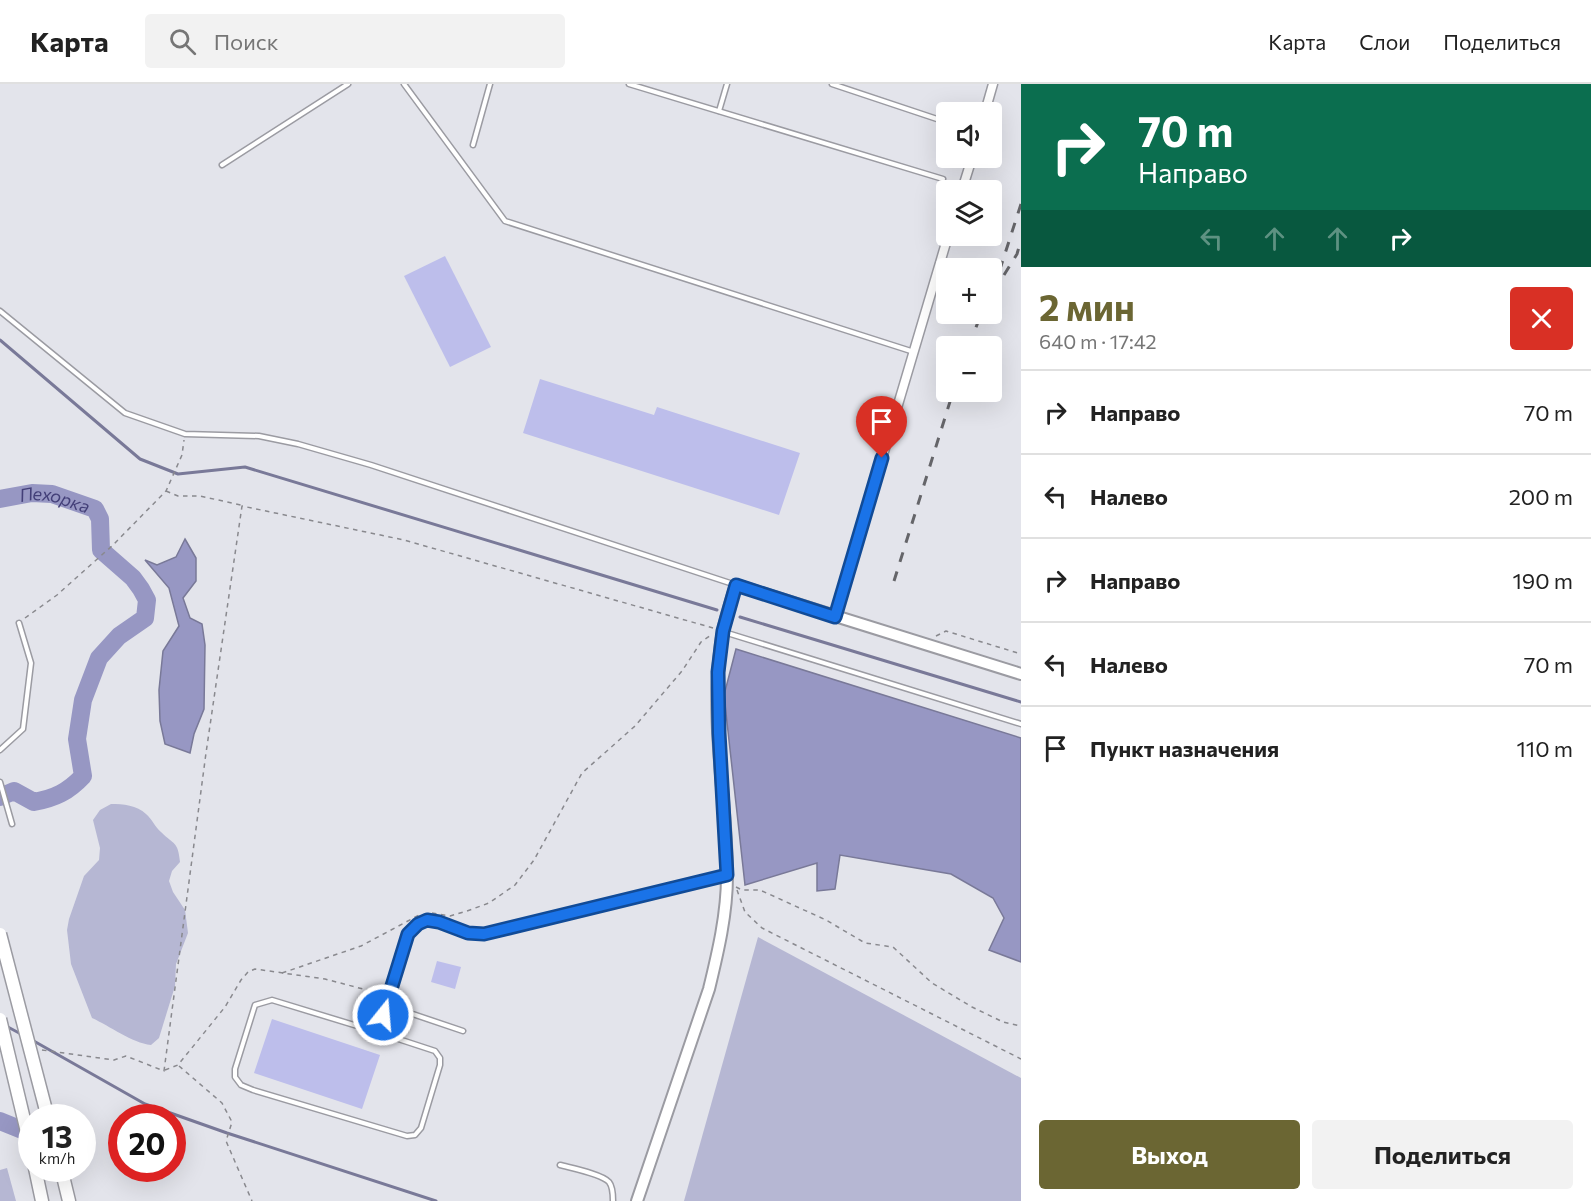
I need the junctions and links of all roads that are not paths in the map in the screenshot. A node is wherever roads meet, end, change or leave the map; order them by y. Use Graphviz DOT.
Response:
graph roads {
  1 [pos="348,84"];
  2 [pos="404,84"];
  3 [pos="490,84"];
  4 [pos="629,84"];
  5 [pos="728,84"];
  6 [pos="832,84"];
  7 [pos="993,84"];
  8 [pos="988,102"];
  9 [pos="718,111"];
  10 [pos="936,119"];
  11 [pos="473,146"];
  12 [pos="222,165"];
  13 [pos="943,179"];
  14 [pos="945,246"];
  15 [pos="0,311"];
  16 [pos="914,352"];
  17 [pos="736,585"];
  18 [pos="835,617"];
  19 [pos="18,623"];
  20 [pos="720,630"];
  21 [pos="1021,674"];
  22 [pos="1021,724"];
  23 [pos="0,750"];
  24 [pos="0,782"];
  25 [pos="12,824"];
  26 [pos="727,877"];
  27 [pos="0,934"];
  28 [pos="386,1005"];
  29 [pos="0,1019"];
  30 [pos="463,1031"];
  31 [pos="377,1032"];
  32 [pos="20,1104"];
  33 [pos="44,1104"];
  34 [pos="560,1165"];
  35 [pos="38,1182"];
  36 [pos="64,1182"];
  37 [pos="636,1200"];
  38 [pos="42,1201"];
  39 [pos="69,1201"];
  40 [pos="613,1201"];
  1 -- 12 [label="lane"];
  2 -- 16 [label="lane"];
  3 -- 11 [label="lane"];
  4 -- 9 [label="lane"];
  5 -- 9 [label="lane"];
  6 -- 10 [label="lane"];
  7 -- 8 [label="street"];
  9 -- 13 [label="lane"];
  14 -- 16 [label="street"];
  15 -- 17 [label="lane"];
  16 -- 18 [label="street"];
  17 -- 18 [label="street"];
  17 -- 20 [label="street"];
  18 -- 21 [label="street"];
  19 -- 23 [label="lane"];
  20 -- 22 [label="lane"];
  20 -- 26 [label="street"];
  24 -- 25 [label="lane"];
  26 -- 28 [label="lane"];
  26 -- 37 [label="street"];
  27 -- 33 [label="main road, bridge"];
  28 -- 30 [label="lane"];
  28 -- 31 [label="lane"];
  29 -- 32 [label="main road, bridge"];
  31 -- 31 [label="lane"];
  34 -- 40 [label="lane"];
  35 -- 38 [label="main road"];
  36 -- 39 [label="main road"];
}
